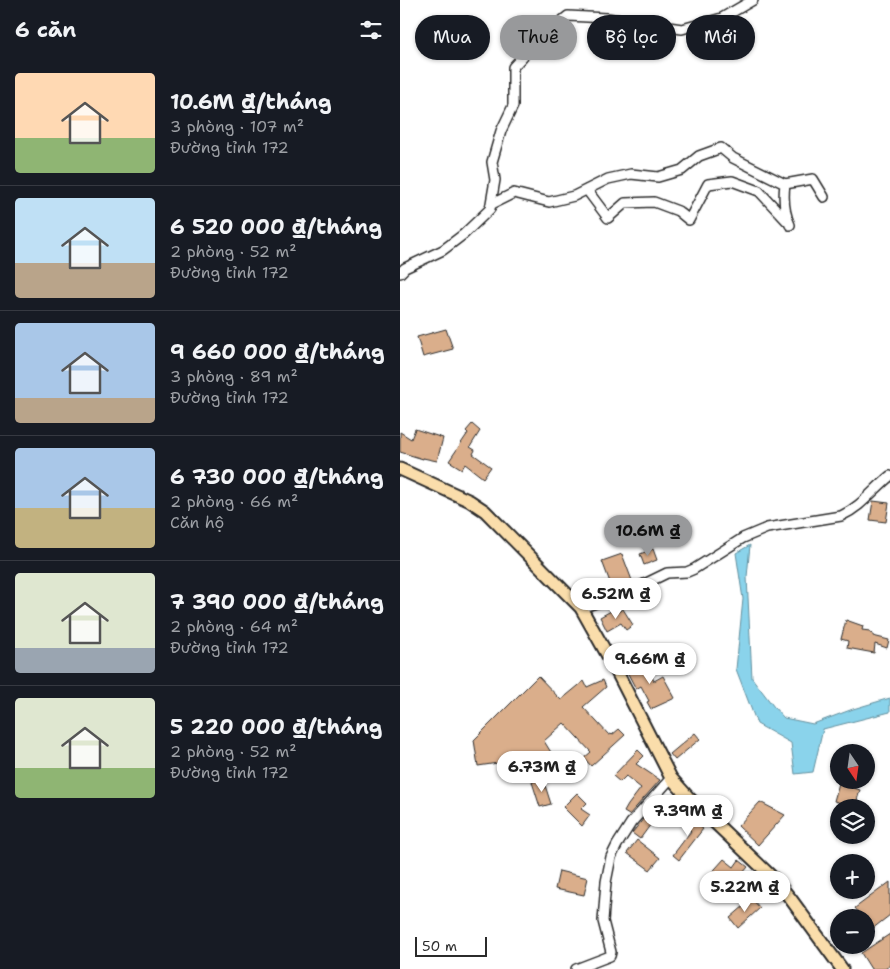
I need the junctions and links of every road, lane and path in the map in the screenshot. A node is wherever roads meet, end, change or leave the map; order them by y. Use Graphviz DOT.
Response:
graph roads {
  1 [pos="753,0"];
  2 [pos="785,184"];
  3 [pos="587,190"];
  4 [pos="824,197"];
  5 [pos="492,204"];
  6 [pos="400,273"];
  7 [pos="400,469"];
  8 [pos="890,476"];
  9 [pos="581,608"];
  10 [pos="671,778"];
  11 [pos="576,969"];
  12 [pos="842,969"];
  1 -- 5 [label="street"];
  2 -- 3 [label="street"];
  2 -- 3 [label="street"];
  2 -- 4 [label="street"];
  3 -- 5 [label="street"];
  5 -- 6 [label="street"];
  7 -- 9 [label="main road"];
  8 -- 9 [label="street"];
  9 -- 10 [label="main road"];
  10 -- 11 [label="street"];
  10 -- 12 [label="main road"];
}
